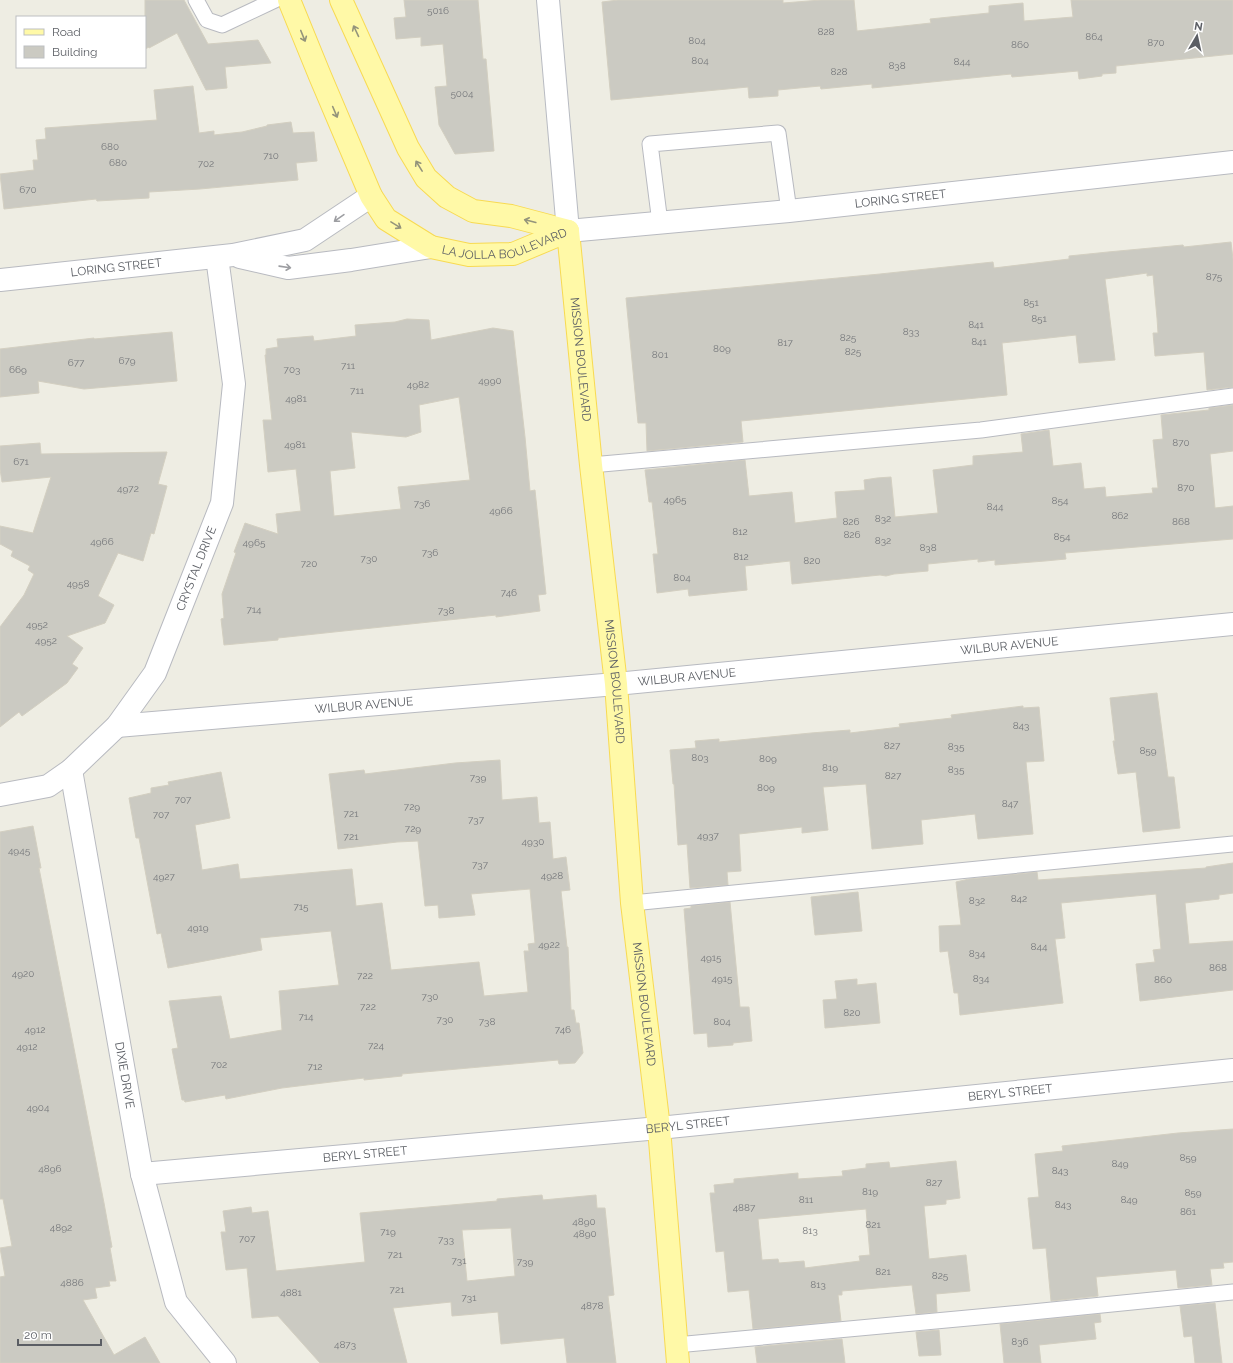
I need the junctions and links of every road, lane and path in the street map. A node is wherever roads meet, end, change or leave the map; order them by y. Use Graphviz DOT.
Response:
graph roads {
  1 [pos="196,0"];
  2 [pos="275,0"];
  3 [pos="288,0"];
  4 [pos="341,0"];
  5 [pos="548,0"];
  6 [pos="1233,162"];
  7 [pos="371,196"];
  8 [pos="789,211"];
  9 [pos="660,222"];
  10 [pos="568,231"];
  11 [pos="431,247"];
  12 [pos="225,256"];
  13 [pos="0,280"];
  14 [pos="1233,396"];
  15 [pos="590,465"];
  16 [pos="1233,624"];
  17 [pos="616,684"];
  18 [pos="117,726"];
  19 [pos="71,770"];
  20 [pos="0,795"];
  21 [pos="1233,844"];
  22 [pos="632,903"];
  23 [pos="1233,1070"];
  24 [pos="659,1128"];
  25 [pos="142,1174"];
  26 [pos="1233,1292"];
  27 [pos="677,1354"];
  28 [pos="225,1363"];
  1 -- 2 [label="lane"];
  3 -- 7 [label="main road, LA JOLLA BOULEVARD, one-way"];
  10 -- 4 [label="main road, LA JOLLA BOULEVARD, one-way"];
  5 -- 10 [label="street, MISSION BOULEVARD"];
  6 -- 8 [label="street, LORING STREET"];
  7 -- 11 [label="main road, LA JOLLA BOULEVARD, one-way"];
  7 -- 12 [label="street, LORING STREET, one-way"];
  8 -- 9 [label="street, LORING STREET"];
  8 -- 9 [label="lane"];
  9 -- 10 [label="street, LORING STREET"];
  10 -- 11 [label="main road, LA JOLLA BOULEVARD"];
  10 -- 15 [label="main road, MISSION BOULEVARD"];
  12 -- 11 [label="street, LORING STREET, one-way"];
  12 -- 13 [label="street, LORING STREET"];
  12 -- 18 [label="street, CRYSTAL DRIVE"];
  14 -- 15 [label="lane"];
  15 -- 17 [label="main road, MISSION BOULEVARD"];
  16 -- 17 [label="street, WILBUR AVENUE"];
  17 -- 18 [label="street, WILBUR AVENUE"];
  17 -- 22 [label="main road, MISSION BOULEVARD"];
  18 -- 19 [label="street, CRYSTAL DRIVE"];
  19 -- 20 [label="street, CRYSTAL DRIVE"];
  19 -- 25 [label="street, DIXIE DRIVE"];
  21 -- 22 [label="lane"];
  22 -- 24 [label="main road, MISSION BOULEVARD"];
  23 -- 24 [label="street, BERYL STREET"];
  24 -- 25 [label="street, BERYL STREET"];
  24 -- 27 [label="main road, MISSION BOULEVARD"];
  25 -- 28 [label="street, DIXIE DRIVE"];
  26 -- 27 [label="lane"];
}
